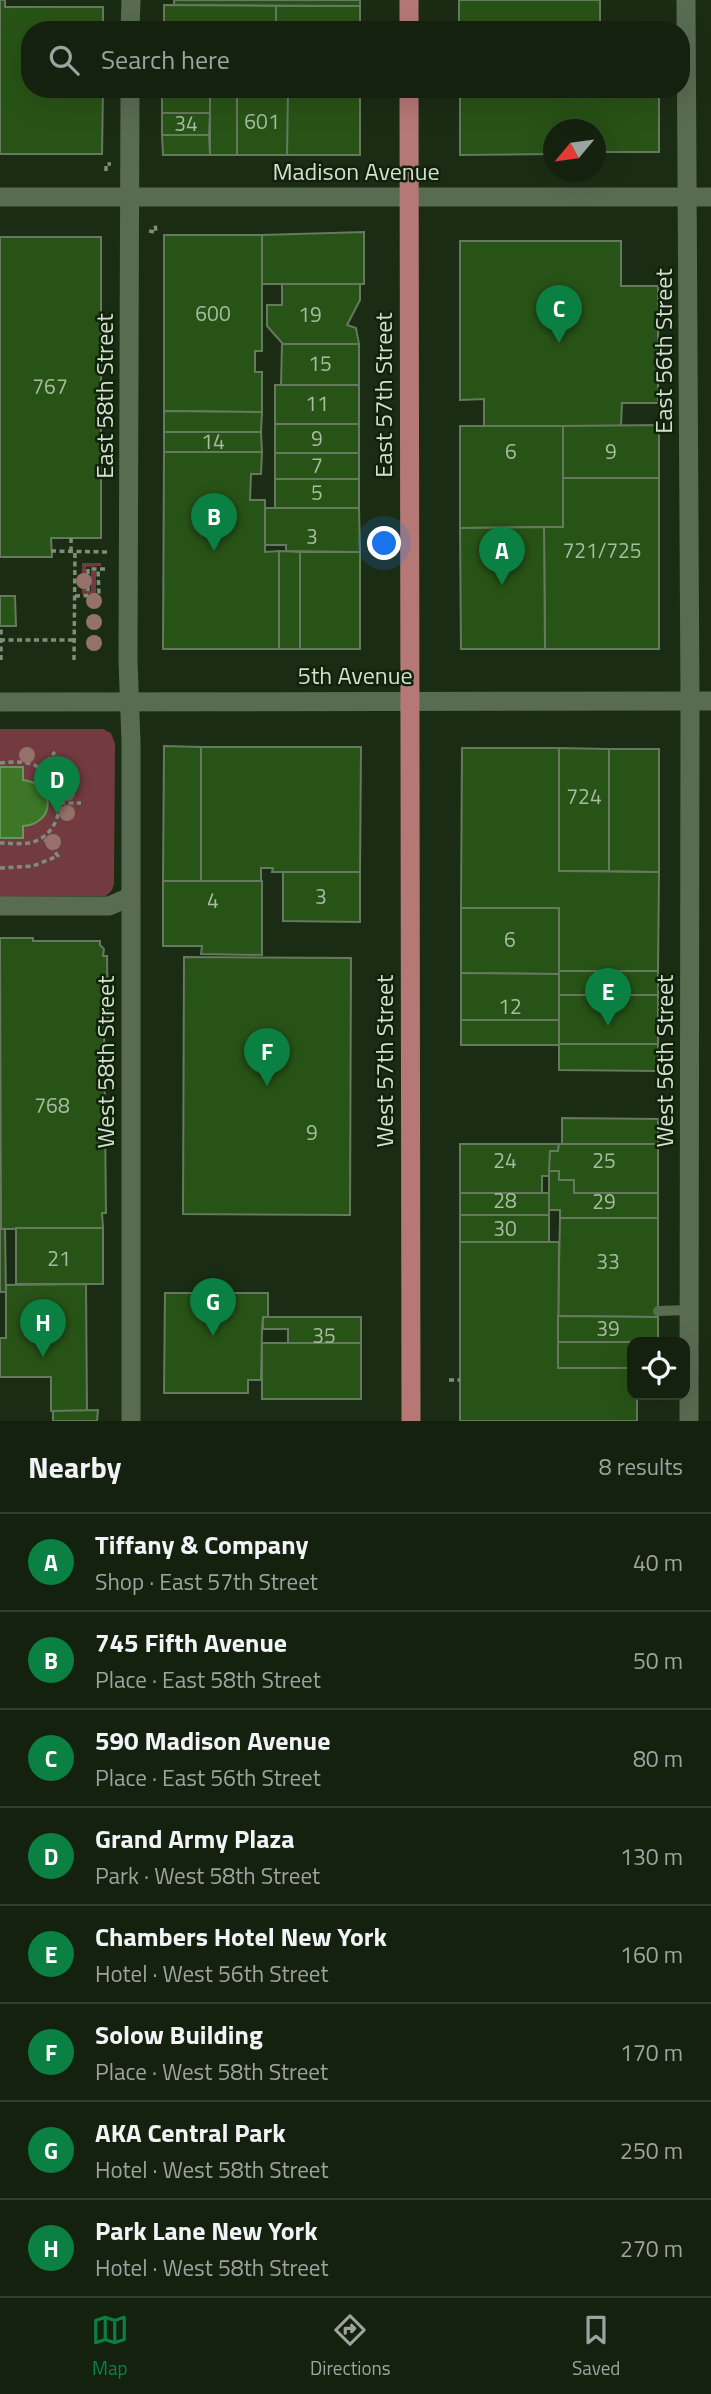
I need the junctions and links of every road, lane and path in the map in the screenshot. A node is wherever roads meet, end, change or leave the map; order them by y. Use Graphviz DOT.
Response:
graph roads {
  1 [pos="131,0"];
  2 [pos="409,0"];
  3 [pos="686,0"];
  4 [pos="130,21"];
  5 [pos="409,21"];
  6 [pos="686,21"];
  7 [pos="130,98"];
  8 [pos="409,98"];
  9 [pos="687,98"];
  10 [pos="106,164"];
  11 [pos="106,171"];
  12 [pos="130,196"];
  13 [pos="0,197"];
  14 [pos="409,197"];
  15 [pos="688,197"];
  16 [pos="711,197"];
  17 [pos="155,223"];
  18 [pos="156,232"];
  19 [pos="71,538"];
  20 [pos="51,551"];
  21 [pos="73,551"];
  22 [pos="107,552"];
  23 [pos="99,569"];
  24 [pos="107,569"];
  25 [pos="88,590"];
  26 [pos="75,596"];
  27 [pos="1,626"];
  28 [pos="0,640"];
  29 [pos="74,640"];
  30 [pos="1,660"];
  31 [pos="74,660"];
  32 [pos="409,701"];
  33 [pos="690,701"];
  34 [pos="711,701"];
  35 [pos="0,702"];
  36 [pos="129,702"];
  37 [pos="55,752"];
  38 [pos="0,762"];
  39 [pos="41,768"];
  40 [pos="60,803"];
  41 [pos="80,803"];
  42 [pos="43,837"];
  43 [pos="0,843"];
  44 [pos="0,868"];
  45 [pos="130,897"];
  46 [pos="0,906"];
  47 [pos="689,1310"];
  48 [pos="658,1311"];
  49 [pos="449,1380"];
  50 [pos="460,1380"];
  51 [pos="131,1421"];
  52 [pos="411,1421"];
  53 [pos="689,1421"];
  1 -- 4 [label="street"];
  2 -- 5 [label="main road"];
  3 -- 6 [label="street, East 56th Street"];
  7 -- 12 [label="street, East 58th Street"];
  8 -- 14 [label="main road, East 57th Street"];
  9 -- 15 [label="street, East 56th Street"];
  10 -- 11 [label="path"];
  12 -- 13 [label="street, Madison Avenue"];
  12 -- 14 [label="street, Madison Avenue"];
  12 -- 36 [label="street, East 58th Street"];
  14 -- 15 [label="street, Madison Avenue"];
  14 -- 32 [label="main road, East 57th Street"];
  15 -- 16 [label="street, Madison Avenue"];
  15 -- 33 [label="street, East 56th Street"];
  17 -- 18 [label="path"];
  19 -- 21 [label="path"];
  20 -- 21 [label="path"];
  21 -- 22 [label="path"];
  21 -- 26 [label="path"];
  23 -- 24 [label="path"];
  23 -- 25 [label="path"];
  23 -- 26 [label="path"];
  26 -- 29 [label="path"];
  27 -- 28 [label="path"];
  28 -- 29 [label="path"];
  28 -- 30 [label="path"];
  29 -- 31 [label="path"];
  32 -- 33 [label="street, 5th Avenue"];
  32 -- 36 [label="street, 5th Avenue"];
  32 -- 52 [label="main road, West 57th Street"];
  33 -- 34 [label="street, 5th Avenue"];
  33 -- 47 [label="street, West 56th Street"];
  35 -- 36 [label="street, 5th Avenue"];
  36 -- 45 [label="street, West 58th Street"];
  37 -- 39 [label="path"];
  38 -- 39 [label="path"];
  39 -- 40 [label="path"];
  40 -- 41 [label="path"];
  40 -- 42 [label="path"];
  42 -- 43 [label="path"];
  42 -- 44 [label="path"];
  45 -- 46 [label="street"];
  45 -- 51 [label="street, West 58th Street"];
  47 -- 48 [label="lane"];
  47 -- 53 [label="street, West 56th Street"];
  49 -- 50 [label="path"];
}
